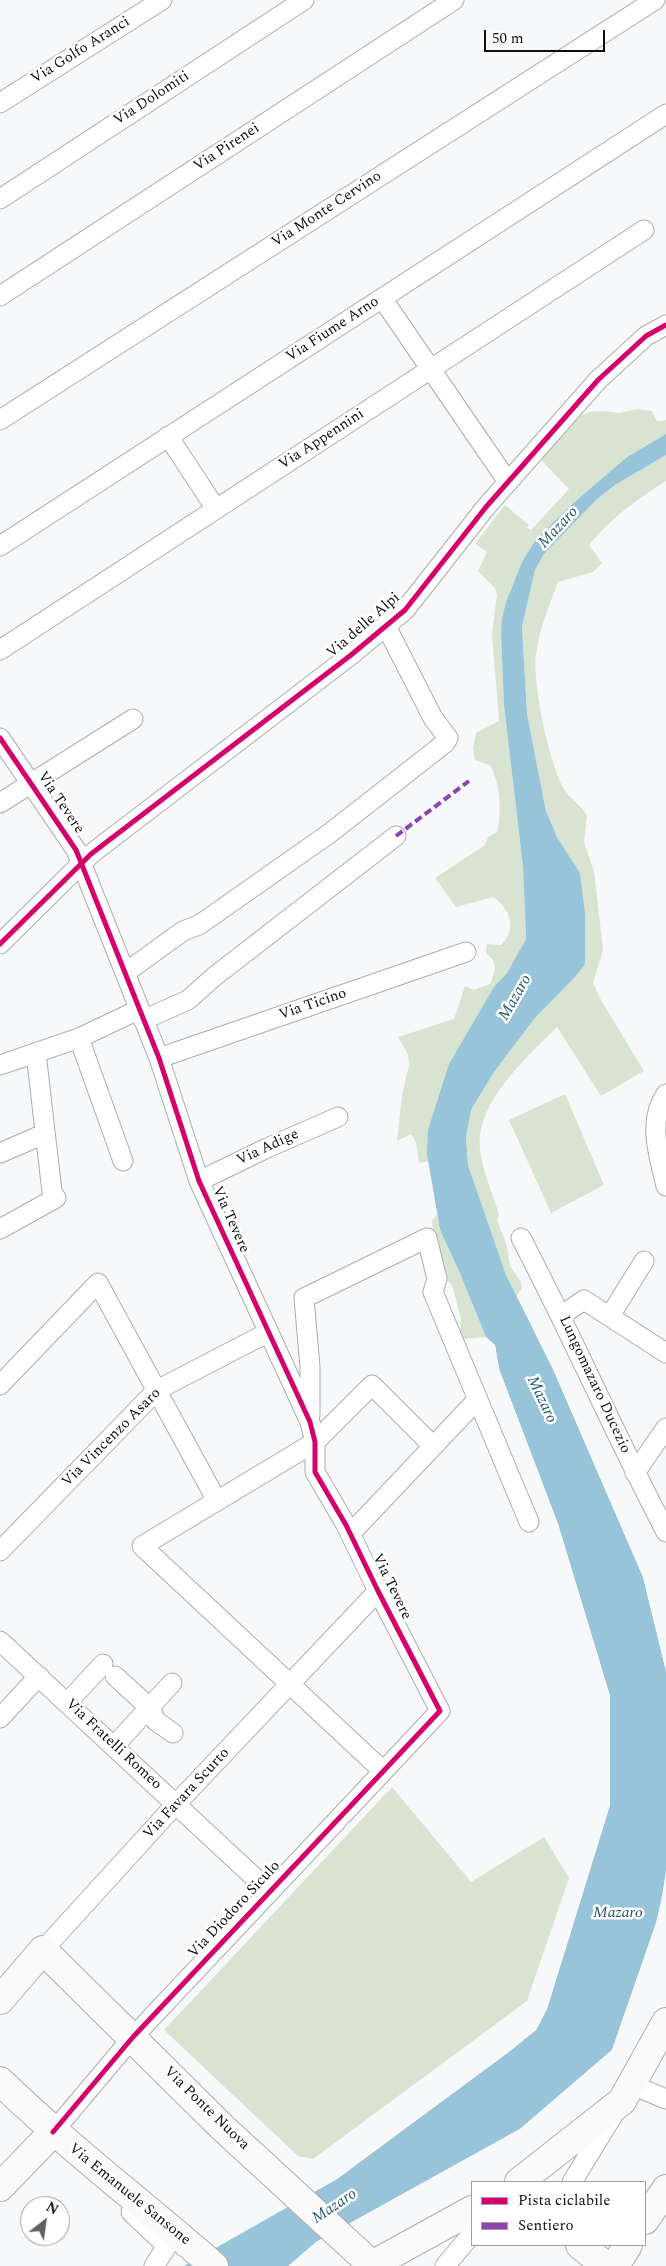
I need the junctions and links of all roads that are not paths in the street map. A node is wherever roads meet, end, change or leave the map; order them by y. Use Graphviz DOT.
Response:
graph roads {
  1 [pos="162,0"];
  2 [pos="304,0"];
  3 [pos="454,0"];
  4 [pos="655,0"];
  5 [pos="0,103"];
  6 [pos="666,114"];
  7 [pos="0,199"];
  8 [pos="644,230"];
  9 [pos="0,296"];
  10 [pos="382,298"];
  11 [pos="666,325"];
  12 [pos="431,369"];
  13 [pos="0,420"];
  14 [pos="168,436"];
  15 [pos="508,482"];
  16 [pos="216,509"];
  17 [pos="0,546"];
  18 [pos="386,626"];
  19 [pos="0,650"];
  20 [pos="133,719"];
  21 [pos="0,738"];
  22 [pos="32,784"];
  23 [pos="0,803"];
  24 [pos="396,836"];
  25 [pos="80,863"];
  26 [pos="0,944"];
  27 [pos="466,952"];
  28 [pos="125,973"];
  29 [pos="141,1015"];
  30 [pos="79,1038"];
  31 [pos="36,1053"];
  32 [pos="159,1058"];
  33 [pos="0,1065"];
  34 [pos="666,1094"];
  35 [pos="662,1116"];
  36 [pos="338,1117"];
  37 [pos="44,1134"];
  38 [pos="0,1153"];
  39 [pos="123,1161"];
  40 [pos="663,1161"];
  41 [pos="199,1181"];
  42 [pos="666,1186"];
  43 [pos="0,1229"];
  44 [pos="521,1238"];
  45 [pos="644,1261"];
  46 [pos="562,1315"];
  47 [pos="610,1316"];
  48 [pos="267,1333"];
  49 [pos="666,1353"];
  50 [pos="0,1385"];
  51 [pos="156,1390"];
  52 [pos="478,1399"];
  53 [pos="310,1422"];
  54 [pos="666,1428"];
  55 [pos="315,1442"];
  56 [pos="433,1446"];
  57 [pos="635,1473"];
  58 [pos="217,1501"];
  59 [pos="529,1522"];
  60 [pos="666,1532"];
  61 [pos="350,1533"];
  62 [pos="0,1550"];
  63 [pos="378,1592"];
  64 [pos="0,1641"];
  65 [pos="39,1676"];
  66 [pos="172,1683"];
  67 [pos="290,1685"];
  68 [pos="67,1703"];
  69 [pos="150,1708"];
  70 [pos="440,1711"];
  71 [pos="0,1718"];
  72 [pos="172,1733"];
  73 [pos="114,1746"];
  74 [pos="383,1771"];
  75 [pos="176,1804"];
  76 [pos="269,1891"];
  77 [pos="43,1950"];
  78 [pos="0,2000"];
  79 [pos="666,2022"];
  80 [pos="133,2038"];
  81 [pos="0,2081"];
  82 [pos="627,2093"];
  83 [pos="666,2099"];
  84 [pos="53,2132"];
  85 [pos="91,2163"];
  86 [pos="519,2181"];
  87 [pos="573,2181"];
  88 [pos="0,2187"];
  89 [pos="666,2189"];
  90 [pos="471,2211"];
  91 [pos="646,2219"];
  92 [pos="471,2235"];
  93 [pos="581,2246"];
  94 [pos="627,2246"];
  95 [pos="154,2266"];
  96 [pos="214,2266"];
  97 [pos="372,2266"];
  98 [pos="445,2266"];
  99 [pos="606,2266"];
  100 [pos="615,2266"];
  1 -- 5 [label="street, Via Golfo Aranci"];
  2 -- 7 [label="street, Via Dolomiti"];
  3 -- 9 [label="street, Via Pirenei"];
  4 -- 13 [label="street, Via Monte Cervino"];
  6 -- 10 [label="street, Via Fiume Arno"];
  8 -- 12 [label="street, Via Appennini"];
  10 -- 12 [label="street"];
  10 -- 14 [label="street, Via Fiume Arno"];
  11 -- 15 [label="street, Via delle Alpi"];
  12 -- 15 [label="street"];
  12 -- 16 [label="street, Via Appennini"];
  14 -- 16 [label="street"];
  14 -- 17 [label="street, Via Fiume Arno"];
  15 -- 18 [label="street, Via delle Alpi"];
  16 -- 19 [label="street, Via Appennini"];
  18 -- 25 [label="street, Via delle Alpi"];
  18 -- 28 [label="street"];
  20 -- 22 [label="street"];
  21 -- 22 [label="street, Via Tevere"];
  22 -- 23 [label="street"];
  22 -- 25 [label="street, Via Tevere"];
  24 -- 29 [label="street"];
  25 -- 26 [label="street, Via delle Alpi"];
  25 -- 28 [label="street, Via Tevere"];
  27 -- 32 [label="street, Via Ticino"];
  28 -- 29 [label="street, Via Tevere"];
  29 -- 30 [label="street"];
  29 -- 32 [label="street, Via Tevere"];
  30 -- 31 [label="street"];
  30 -- 39 [label="street"];
  31 -- 33 [label="street"];
  31 -- 37 [label="street"];
  32 -- 41 [label="street, Via Tevere"];
  34 -- 35 [label="street"];
  35 -- 40 [label="street"];
  36 -- 41 [label="street, Via Adige"];
  37 -- 38 [label="street"];
  37 -- 43 [label="street"];
  40 -- 42 [label="street"];
  41 -- 48 [label="street, Via Tevere"];
  44 -- 46 [label="street, Lungomazaro Ducezio"];
  45 -- 47 [label="street"];
  46 -- 47 [label="street"];
  46 -- 57 [label="street, Lungomazaro Ducezio"];
  47 -- 49 [label="street"];
  48 -- 51 [label="street, Via Vincenzo Asaro"];
  48 -- 53 [label="street, Via Tevere"];
  50 -- 51 [label="street"];
  51 -- 58 [label="street"];
  51 -- 62 [label="street, Via Vincenzo Asaro"];
  52 -- 53 [label="street"];
  52 -- 56 [label="street"];
  52 -- 59 [label="street"];
  53 -- 55 [label="street, Via Tevere"];
  54 -- 57 [label="street"];
  55 -- 56 [label="street"];
  55 -- 58 [label="street"];
  55 -- 61 [label="street, Via Tevere"];
  56 -- 61 [label="street"];
  57 -- 60 [label="street, Lungomazaro Ducezio"];
  58 -- 67 [label="street"];
  61 -- 63 [label="street, Via Tevere"];
  63 -- 67 [label="street, Via Favara Scurto"];
  63 -- 70 [label="street, Via Tevere"];
  64 -- 65 [label="street, Via Fratelli Romeo"];
  65 -- 68 [label="street, Via Fratelli Romeo"];
  65 -- 71 [label="street"];
  66 -- 69 [label="street"];
  67 -- 74 [label="street"];
  67 -- 75 [label="street, Via Favara Scurto"];
  68 -- 69 [label="street"];
  68 -- 73 [label="street, Via Fratelli Romeo"];
  69 -- 72 [label="street"];
  69 -- 73 [label="street"];
  70 -- 74 [label="street, Via Diodoro Siculo"];
  73 -- 75 [label="street, Via Fratelli Romeo"];
  74 -- 76 [label="street, Via Diodoro Siculo"];
  75 -- 76 [label="street, Via Fratelli Romeo"];
  75 -- 77 [label="street, Via Favara Scurto"];
  76 -- 80 [label="street, Via Diodoro Siculo"];
  77 -- 78 [label="main road, Via Favara Scurto"];
  77 -- 80 [label="main road, Via Ponte Nuova"];
  79 -- 82 [label="main road"];
  80 -- 84 [label="street, Via Diodoro Siculo"];
  80 -- 97 [label="main road, Via Ponte Nuova"];
  81 -- 84 [label="main road, Via Emanuele Sansone"];
  82 -- 83 [label="street"];
  82 -- 86 [label="main road"];
  82 -- 87 [label="street"];
  84 -- 85 [label="main road, Via Emanuele Sansone"];
  84 -- 88 [label="main road"];
  85 -- 95 [label="street"];
  85 -- 96 [label="main road, Via Emanuele Sansone"];
  89 -- 91 [label="main road"];
  90 -- 97 [label="main road"];
  92 -- 98 [label="street"];
  93 -- 99 [label="main road"];
  94 -- 100 [label="main road"];
}
